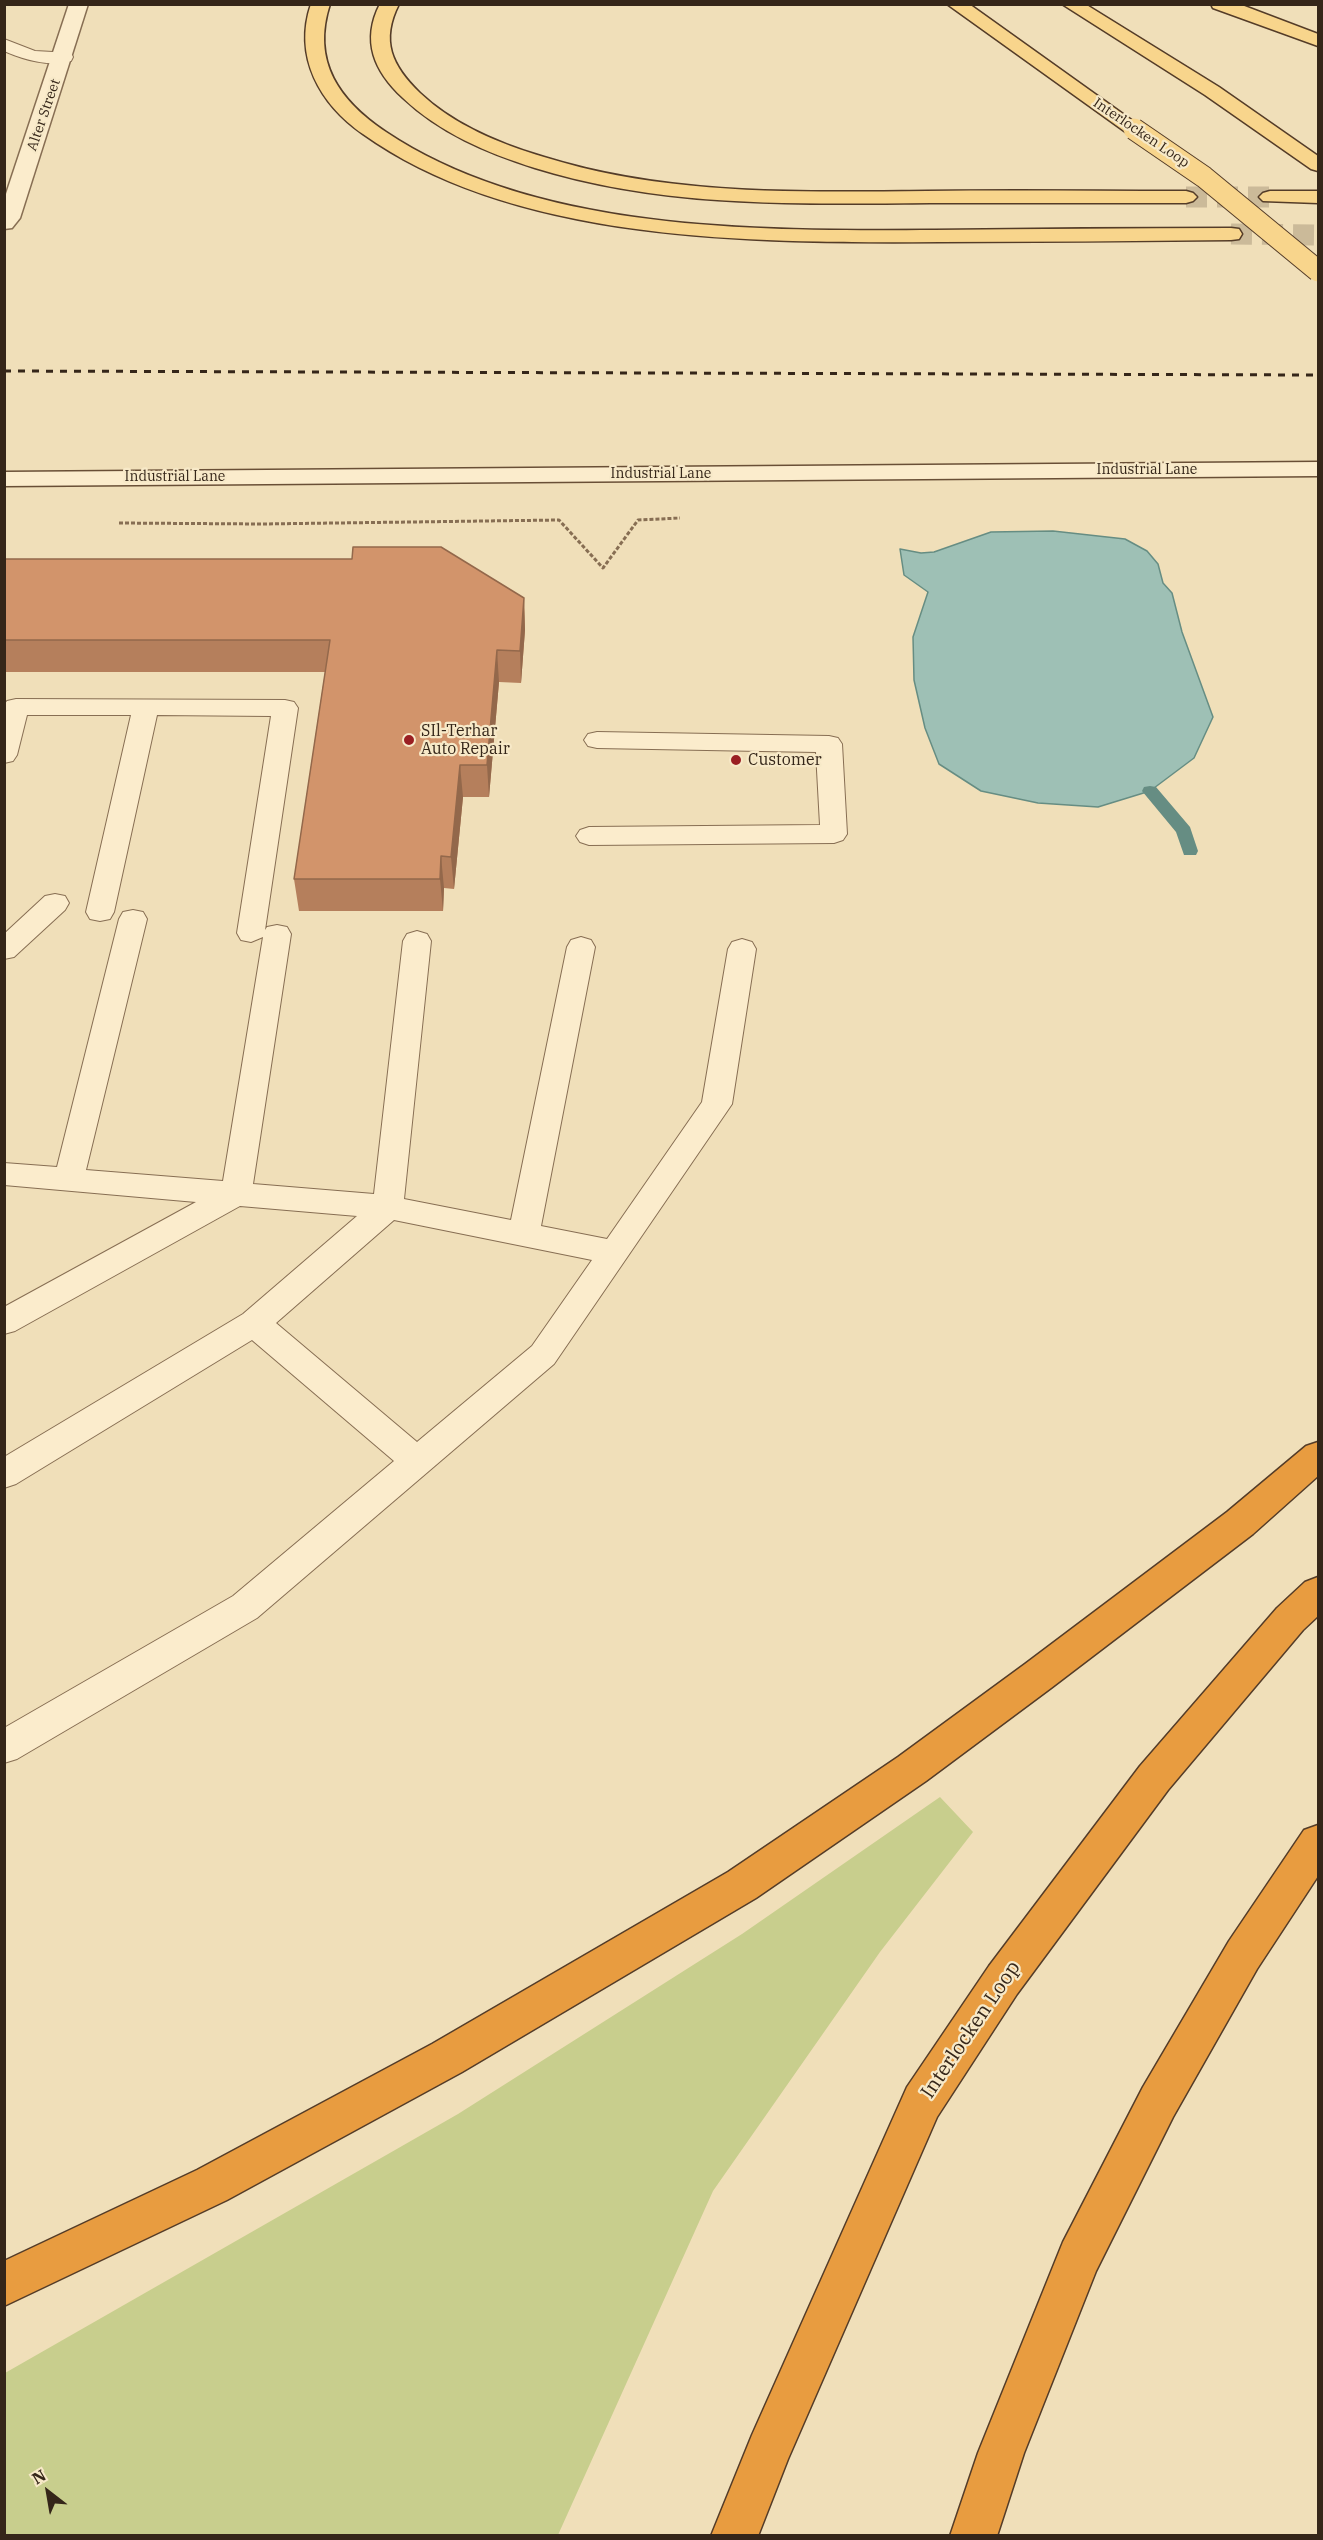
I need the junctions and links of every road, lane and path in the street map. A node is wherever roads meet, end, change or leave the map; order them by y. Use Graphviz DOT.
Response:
graph roads {
  1 [pos="79,4"];
  2 [pos="321,4"];
  3 [pos="390,4"];
  4 [pos="956,4"];
  5 [pos="1071,4"];
  6 [pos="1220,4"];
  7 [pos="1318,40"];
  8 [pos="4,44"];
  9 [pos="63,57"];
  10 [pos="1318,165"];
  11 [pos="1186,197"];
  12 [pos="1270,197"];
  13 [pos="1318,197"];
  14 [pos="4,223"];
  15 [pos="1231,234"];
  16 [pos="1318,272"];
  17 [pos="1318,469"];
  18 [pos="4,479"];
  19 [pos="146,707"];
  20 [pos="597,740"];
  21 [pos="4,755"];
  22 [pos="589,836"];
  23 [pos="55,903"];
  24 [pos="100,912"];
  25 [pos="133,919"];
  26 [pos="417,941"];
  27 [pos="581,947"];
  28 [pos="742,949"];
  29 [pos="4,950"];
  30 [pos="4,1174"];
  31 [pos="69,1179"];
  32 [pos="236,1194"];
  33 [pos="388,1207"];
  34 [pos="524,1234"];
  35 [pos="614,1252"];
  36 [pos="4,1322"];
  37 [pos="254,1323"];
  38 [pos="1318,1456"];
  39 [pos="418,1462"];
  40 [pos="4,1474"];
  41 [pos="1318,1593"];
  42 [pos="4,1747"];
  43 [pos="1318,1843"];
  44 [pos="4,2284"];
  45 [pos="734,2535"];
  46 [pos="973,2535"];
  1 -- 9 [label="street, Alter Street"];
  2 -- 15 [label="main road"];
  3 -- 11 [label="main road"];
  4 -- 16 [label="main road, Interlocken Loop, bridge"];
  5 -- 10 [label="main road"];
  6 -- 7 [label="main road"];
  8 -- 9 [label="lane"];
  9 -- 14 [label="street, Alter Street"];
  12 -- 13 [label="main road"];
  17 -- 18 [label="street, Industrial Lane"];
  19 -- 21 [label="lane"];
  19 -- 24 [label="lane"];
  19 -- 32 [label="lane"];
  20 -- 22 [label="lane"];
  23 -- 29 [label="lane"];
  25 -- 31 [label="lane"];
  26 -- 33 [label="lane"];
  27 -- 34 [label="lane"];
  28 -- 35 [label="lane"];
  30 -- 31 [label="lane"];
  31 -- 32 [label="lane"];
  32 -- 33 [label="lane"];
  32 -- 36 [label="lane"];
  33 -- 34 [label="lane"];
  33 -- 37 [label="lane"];
  34 -- 35 [label="lane"];
  35 -- 39 [label="lane"];
  37 -- 39 [label="lane"];
  37 -- 40 [label="lane"];
  38 -- 44 [label="highway"];
  39 -- 42 [label="lane"];
  41 -- 45 [label="highway, Interlocken Loop"];
  43 -- 46 [label="highway"];
}
